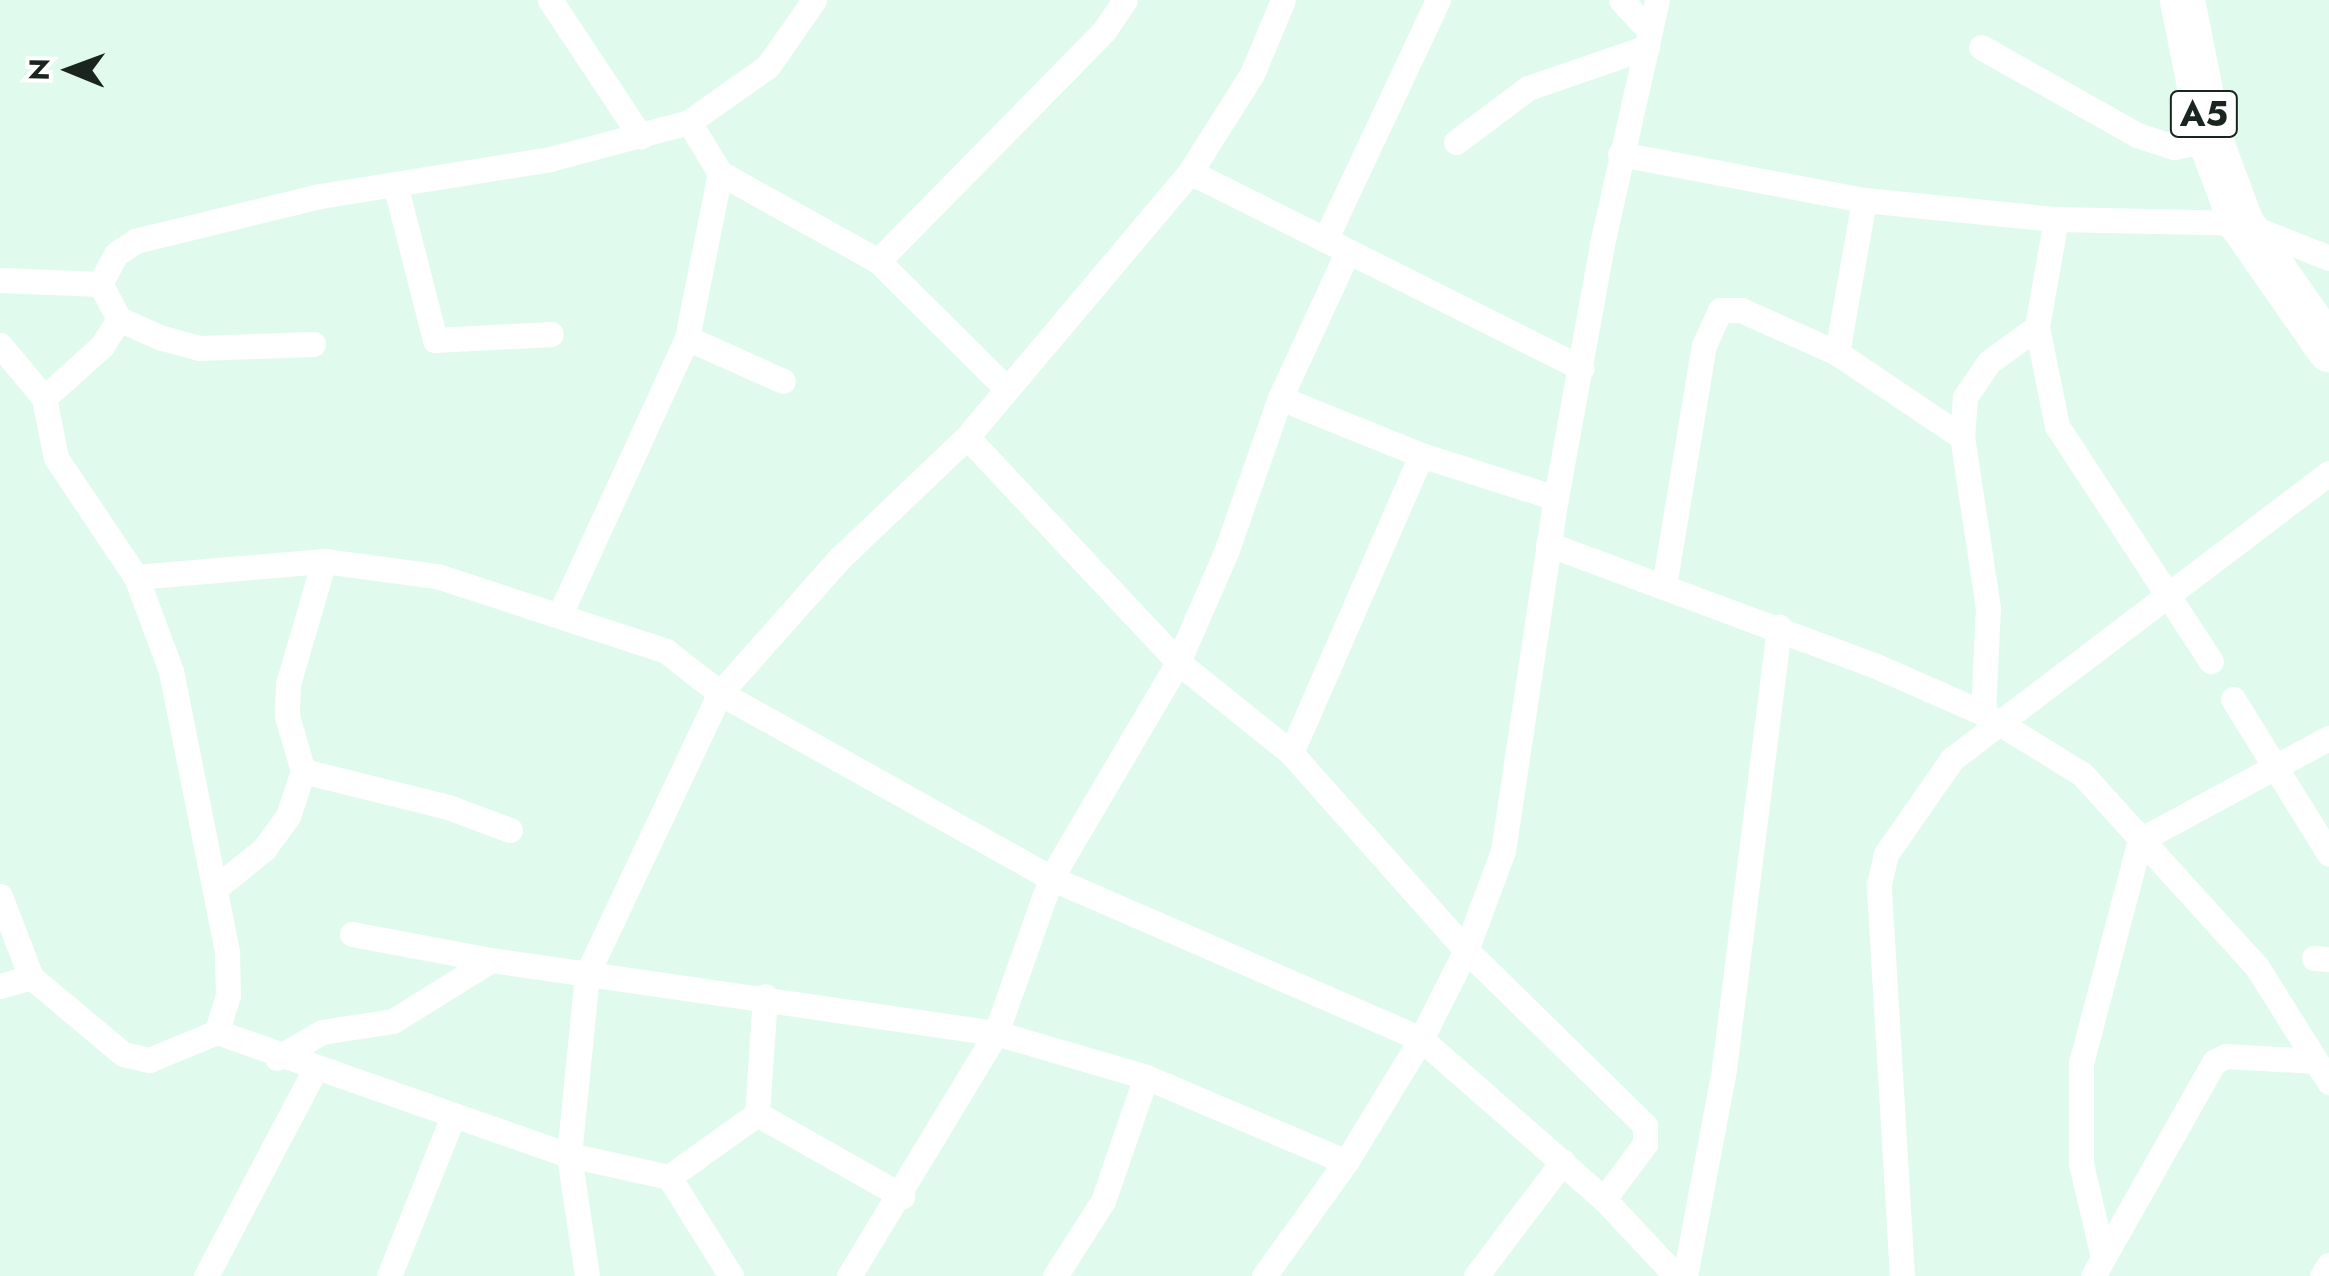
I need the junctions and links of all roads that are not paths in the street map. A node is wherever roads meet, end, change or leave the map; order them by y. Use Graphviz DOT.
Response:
graph roads {
  1 [pos="550,0"];
  2 [pos="814,0"];
  3 [pos="1125,0"];
  4 [pos="1283,0"];
  5 [pos="1438,0"];
  6 [pos="1622,0"];
  7 [pos="1657,0"];
  8 [pos="2182,0"];
  9 [pos="1649,39"];
  10 [pos="1981,47"];
  11 [pos="689,122"];
  12 [pos="642,137"];
  13 [pos="2210,140"];
  14 [pos="1456,142"];
  15 [pos="1620,154"];
  16 [pos="1190,172"];
  17 [pos="720,173"];
  18 [pos="396,184"];
  19 [pos="1864,200"];
  20 [pos="2056,219"];
  21 [pos="2241,223"];
  22 [pos="1337,245"];
  23 [pos="2329,258"];
  24 [pos="878,261"];
  25 [pos="0,280"];
  26 [pos="100,284"];
  27 [pos="119,318"];
  28 [pos="2038,327"];
  29 [pos="550,334"];
  30 [pos="687,338"];
  31 [pos="313,344"];
  32 [pos="0,345"];
  33 [pos="2329,349"];
  34 [pos="1837,352"];
  35 [pos="1582,368"];
  36 [pos="784,381"];
  37 [pos="1006,387"];
  38 [pos="44,398"];
  39 [pos="1280,398"];
  40 [pos="967,437"];
  41 [pos="1962,437"];
  42 [pos="1421,455"];
  43 [pos="2329,473"];
  44 [pos="1556,498"];
  45 [pos="1548,544"];
  46 [pos="324,560"];
  47 [pos="136,577"];
  48 [pos="1664,586"];
  49 [pos="2166,601"];
  50 [pos="561,612"];
  51 [pos="1778,626"];
  52 [pos="2211,661"];
  53 [pos="1178,662"];
  54 [pos="720,693"];
  55 [pos="2234,699"];
  56 [pos="1992,718"];
  57 [pos="2329,738"];
  58 [pos="1291,752"];
  59 [pos="2274,769"];
  60 [pos="302,771"];
  61 [pos="510,830"];
  62 [pos="2140,840"];
  63 [pos="2329,854"];
  64 [pos="1051,878"];
  65 [pos="218,886"];
  66 [pos="0,896"];
  67 [pos="352,934"];
  68 [pos="1466,950"];
  69 [pos="491,960"];
  70 [pos="588,974"];
  71 [pos="30,977"];
  72 [pos="0,986"];
  73 [pos="764,996"];
  74 [pos="217,1032"];
  75 [pos="996,1032"];
  76 [pos="1421,1038"];
  77 [pos="278,1058"];
  78 [pos="314,1071"];
  79 [pos="2322,1072"];
  80 [pos="1146,1077"];
  81 [pos="757,1114"];
  82 [pos="453,1116"];
  83 [pos="569,1155"];
  84 [pos="1563,1161"];
  85 [pos="1346,1162"];
  86 [pos="669,1177"];
  87 [pos="902,1196"];
  88 [pos="1604,1199"];
  89 [pos="2329,1265"];
  90 [pos="2098,1267"];
  91 [pos="206,1276"];
  92 [pos="388,1276"];
  93 [pos="587,1276"];
  94 [pos="731,1276"];
  95 [pos="849,1276"];
  96 [pos="1055,1276"];
  97 [pos="1264,1276"];
  98 [pos="1476,1276"];
  99 [pos="1676,1276"];
  100 [pos="1684,1276"];
  101 [pos="1902,1276"];
  102 [pos="2322,1276"];
  1 -- 12 [label="street"];
  2 -- 11 [label="street"];
  3 -- 24 [label="street"];
  4 -- 16 [label="street"];
  5 -- 22 [label="street"];
  6 -- 9 [label="street"];
  7 -- 9 [label="street"];
  8 -- 13 [label="highway, A5"];
  9 -- 14 [label="street"];
  9 -- 15 [label="street"];
  10 -- 13 [label="street"];
  11 -- 12 [label="street"];
  11 -- 17 [label="street"];
  12 -- 18 [label="street"];
  13 -- 21 [label="highway, A5"];
  15 -- 19 [label="street"];
  15 -- 35 [label="street"];
  16 -- 22 [label="street"];
  16 -- 37 [label="street"];
  17 -- 24 [label="street"];
  17 -- 30 [label="street"];
  18 -- 26 [label="street"];
  18 -- 29 [label="street"];
  19 -- 20 [label="street"];
  19 -- 34 [label="street"];
  20 -- 21 [label="street"];
  20 -- 28 [label="street"];
  21 -- 23 [label="street"];
  21 -- 33 [label="highway, A5"];
  22 -- 35 [label="street"];
  22 -- 39 [label="street"];
  24 -- 37 [label="street"];
  25 -- 26 [label="street"];
  26 -- 27 [label="street"];
  27 -- 31 [label="street"];
  27 -- 38 [label="street"];
  28 -- 41 [label="street"];
  28 -- 49 [label="street"];
  30 -- 36 [label="street"];
  30 -- 50 [label="street"];
  32 -- 38 [label="street"];
  34 -- 41 [label="street"];
  34 -- 48 [label="street"];
  35 -- 44 [label="street"];
  37 -- 40 [label="street"];
  38 -- 47 [label="street"];
  39 -- 42 [label="street"];
  39 -- 53 [label="street"];
  40 -- 53 [label="street"];
  40 -- 54 [label="street"];
  41 -- 56 [label="street"];
  42 -- 44 [label="street"];
  42 -- 58 [label="street"];
  43 -- 49 [label="street"];
  44 -- 45 [label="street"];
  45 -- 48 [label="street"];
  45 -- 68 [label="street"];
  46 -- 47 [label="street"];
  46 -- 50 [label="street"];
  46 -- 60 [label="street"];
  47 -- 65 [label="street"];
  48 -- 51 [label="street"];
  49 -- 52 [label="street"];
  49 -- 56 [label="street"];
  50 -- 54 [label="street"];
  51 -- 56 [label="street"];
  51 -- 100 [label="street"];
  53 -- 58 [label="street"];
  53 -- 64 [label="street"];
  54 -- 64 [label="street"];
  54 -- 70 [label="street"];
  55 -- 59 [label="street"];
  56 -- 62 [label="street"];
  56 -- 101 [label="street"];
  57 -- 59 [label="street"];
  58 -- 68 [label="street"];
  59 -- 62 [label="street"];
  59 -- 63 [label="street"];
  60 -- 61 [label="street"];
  60 -- 65 [label="street"];
  62 -- 79 [label="street"];
  62 -- 90 [label="street"];
  64 -- 75 [label="street"];
  64 -- 76 [label="street"];
  65 -- 74 [label="street"];
  66 -- 71 [label="street"];
  67 -- 69 [label="street"];
  68 -- 76 [label="street"];
  68 -- 88 [label="street"];
  69 -- 70 [label="street"];
  69 -- 77 [label="street"];
  70 -- 73 [label="street"];
  70 -- 83 [label="street"];
  71 -- 72 [label="street"];
  71 -- 74 [label="street"];
  73 -- 75 [label="street"];
  73 -- 81 [label="street"];
  74 -- 77 [label="street"];
  75 -- 80 [label="street"];
  75 -- 87 [label="street"];
  76 -- 84 [label="street"];
  76 -- 85 [label="street"];
  77 -- 78 [label="street"];
  78 -- 82 [label="street"];
  78 -- 91 [label="street"];
  79 -- 90 [label="street"];
  80 -- 85 [label="street"];
  80 -- 96 [label="street"];
  81 -- 86 [label="street"];
  81 -- 87 [label="street"];
  82 -- 83 [label="street"];
  82 -- 92 [label="street"];
  83 -- 86 [label="street"];
  83 -- 93 [label="street"];
  84 -- 88 [label="street"];
  84 -- 98 [label="street"];
  85 -- 97 [label="street"];
  86 -- 94 [label="street"];
  87 -- 95 [label="street"];
  88 -- 99 [label="street"];
  89 -- 102 [label="street"];
}
